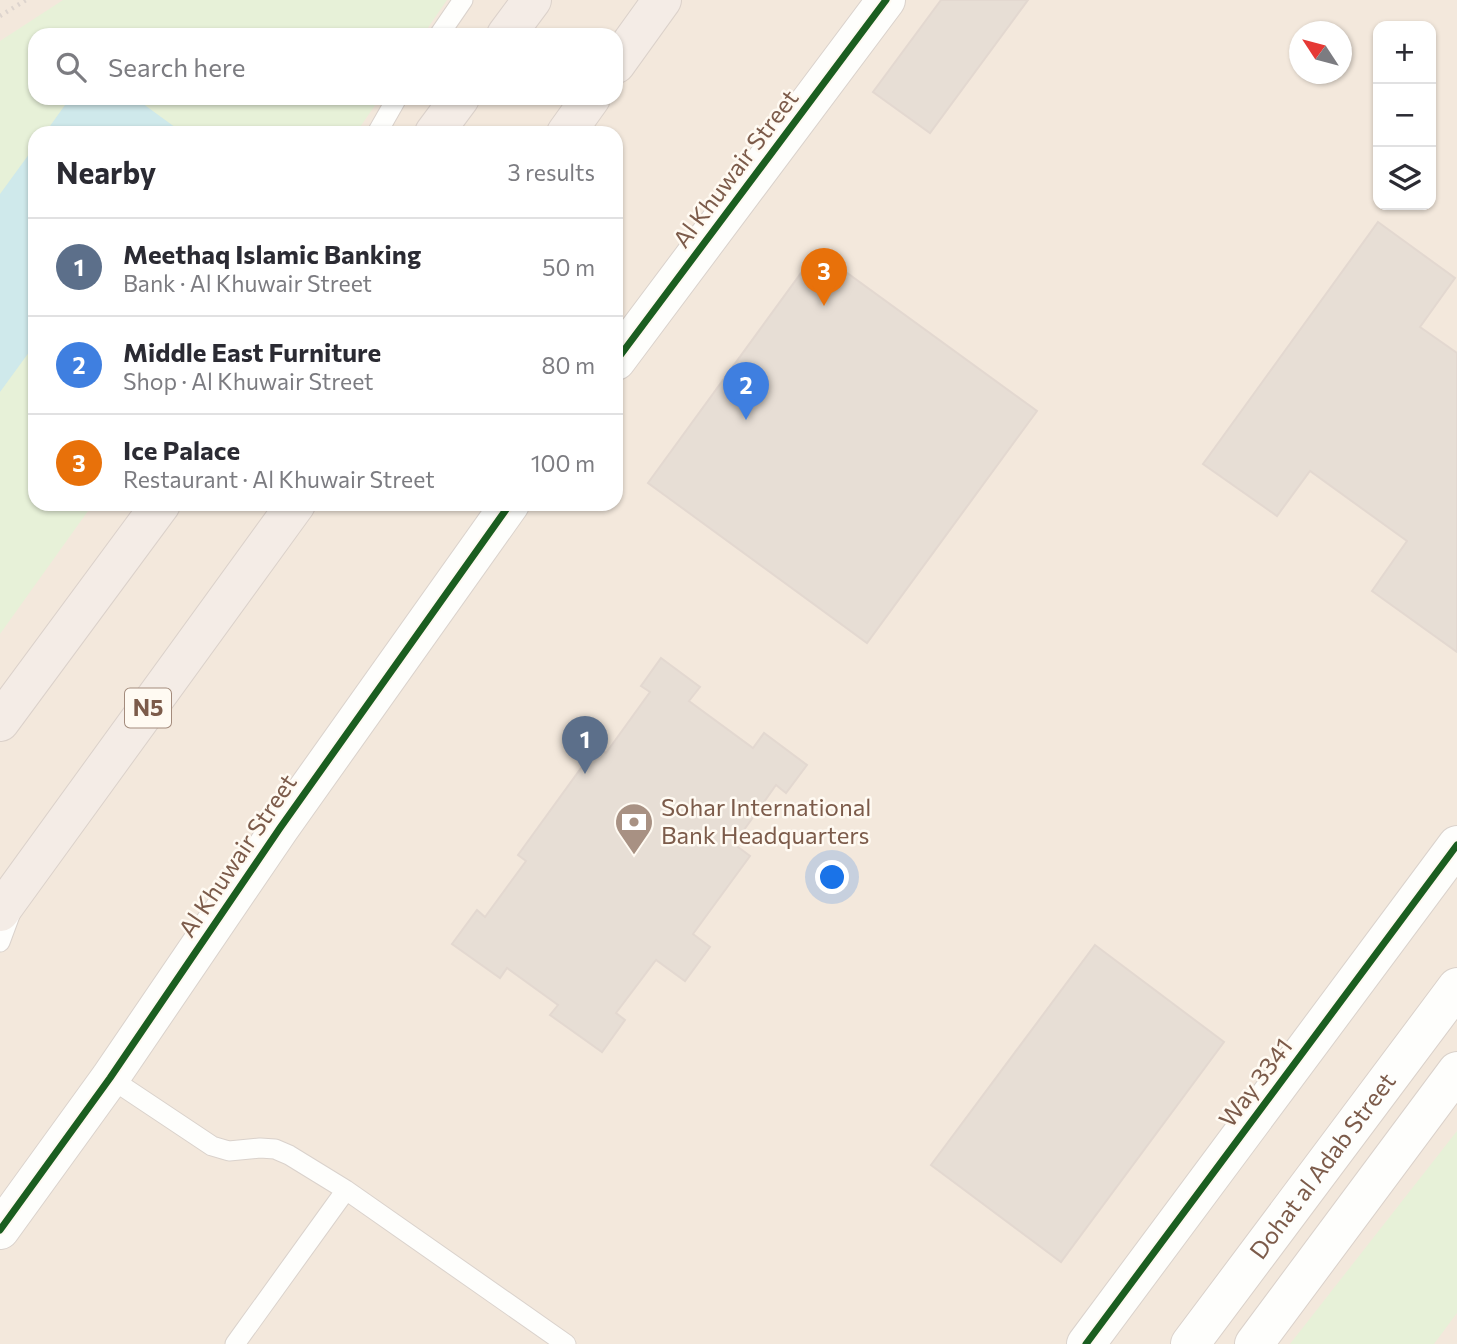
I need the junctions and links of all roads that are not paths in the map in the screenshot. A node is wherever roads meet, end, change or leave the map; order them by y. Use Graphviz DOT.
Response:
graph roads {
  1 [pos="463,0"];
  2 [pos="532,0"];
  3 [pos="662,0"];
  4 [pos="886,0"];
  5 [pos="444,28"];
  6 [pos="511,28"];
  7 [pos="623,54"];
  8 [pos="393,105"];
  9 [pos="455,105"];
  10 [pos="586,105"];
  11 [pos="381,126"];
  12 [pos="439,126"];
  13 [pos="571,126"];
  14 [pos="623,352"];
  15 [pos="156,511"];
  16 [pos="291,511"];
  17 [pos="505,511"];
  18 [pos="0,722"];
  19 [pos="1457,845"];
  20 [pos="11,897"];
  21 [pos="0,942"];
  22 [pos="1457,987"];
  23 [pos="1457,1071"];
  24 [pos="110,1078"];
  25 [pos="346,1190"];
  26 [pos="0,1230"];
  27 [pos="235,1344"];
  28 [pos="566,1344"];
  29 [pos="1086,1344"];
  30 [pos="1190,1344"];
  31 [pos="1254,1344"];
  1 -- 5 [label="lane"];
  2 -- 6 [label="highway"];
  3 -- 7 [label="highway"];
  4 -- 14 [label="street, Al Khuwair Street"];
  8 -- 11 [label="lane"];
  9 -- 12 [label="highway"];
  10 -- 13 [label="highway"];
  15 -- 18 [label="highway"];
  16 -- 20 [label="highway, N5"];
  17 -- 24 [label="street, Al Khuwair Street"];
  19 -- 29 [label="street, Way 3341"];
  20 -- 21 [label="lane"];
  22 -- 30 [label="street, Dohat al Adab Street"];
  23 -- 31 [label="street, Dohat al Adab Street"];
  24 -- 25 [label="lane"];
  24 -- 26 [label="street, Al Khuwair Street"];
  25 -- 27 [label="lane"];
  25 -- 28 [label="lane"];
}
